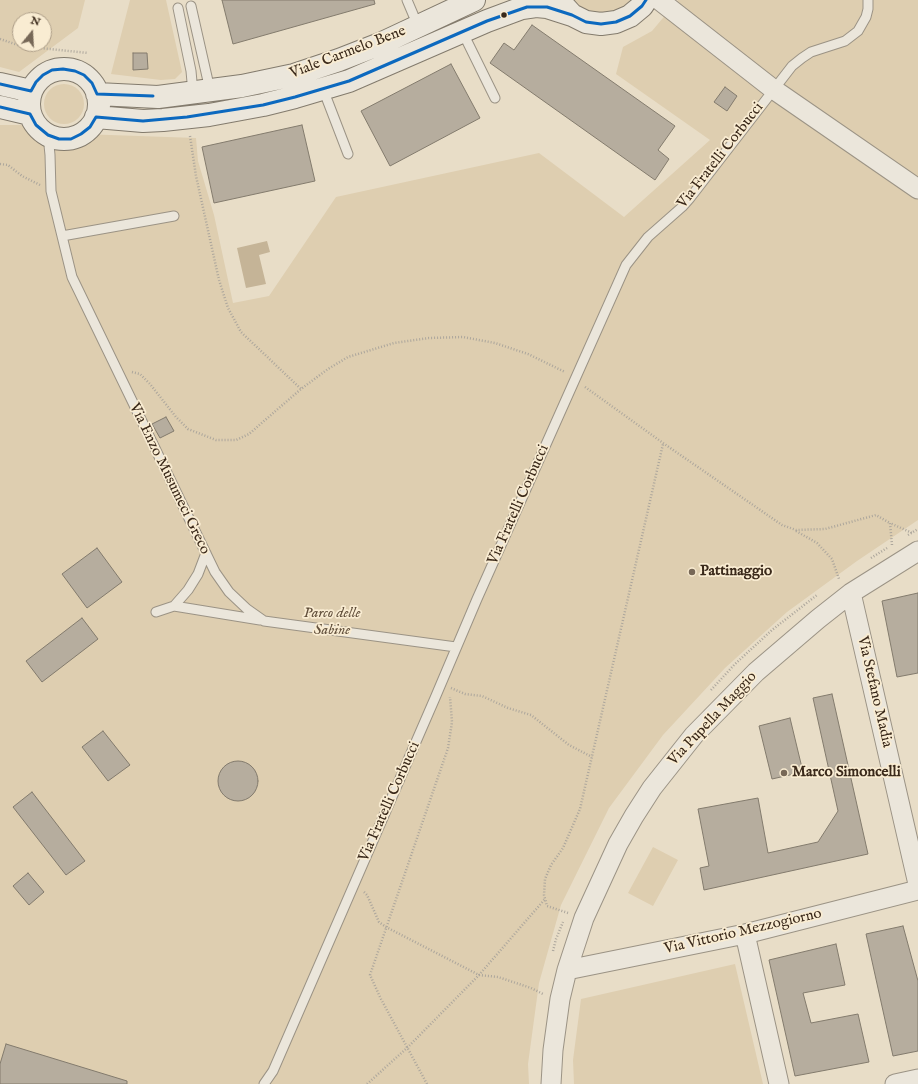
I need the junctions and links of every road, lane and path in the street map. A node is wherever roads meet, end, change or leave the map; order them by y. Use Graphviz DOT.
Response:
graph roads {
  1 [pos="407,0"];
  2 [pos="474,0"];
  3 [pos="646,0"];
  4 [pos="659,0"];
  5 [pos="868,0"];
  6 [pos="191,6"];
  7 [pos="566,7"];
  8 [pos="178,8"];
  9 [pos="418,26"];
  10 [pos="462,31"];
  11 [pos="0,39"];
  12 [pos="88,53"];
  13 [pos="0,84"];
  14 [pos="323,89"];
  15 [pos="773,89"];
  16 [pos="31,91"];
  17 [pos="202,92"];
  18 [pos="98,94"];
  19 [pos="495,98"];
  20 [pos="0,107"];
  21 [pos="30,114"];
  22 [pos="96,117"];
  23 [pos="187,117"];
  24 [pos="48,135"];
  25 [pos="348,154"];
  26 [pos="0,164"];
  27 [pos="918,190"];
  28 [pos="51,191"];
  29 [pos="174,216"];
  30 [pos="62,236"];
  31 [pos="118,373"];
  32 [pos="575,379"];
  33 [pos="301,389"];
  34 [pos="663,443"];
  35 [pos="890,523"];
  36 [pos="796,530"];
  37 [pos="912,533"];
  38 [pos="892,545"];
  39 [pos="918,551"];
  40 [pos="206,553"];
  41 [pos="839,579"];
  42 [pos="851,593"];
  43 [pos="174,606"];
  44 [pos="156,612"];
  45 [pos="264,621"];
  46 [pos="456,647"];
  47 [pos="449,689"];
  48 [pos="450,696"];
  49 [pos="592,757"];
  50 [pos="354,884"];
  51 [pos="918,884"];
  52 [pos="918,890"];
  53 [pos="545,898"];
  54 [pos="584,918"];
  55 [pos="386,927"];
  56 [pos="745,934"];
  57 [pos="567,970"];
  58 [pos="479,975"];
  59 [pos="543,994"];
  60 [pos="407,1048"];
  61 [pos="918,1079"];
  62 [pos="264,1084"];
  63 [pos="367,1084"];
  64 [pos="427,1084"];
  65 [pos="550,1084"];
  66 [pos="779,1084"];
  67 [pos="895,1084"];
  1 -- 9 [label="lane"];
  2 -- 9 [label="street, Viale Carmelo Bene"];
  3 -- 7 [label="street, Viale Carmelo Bene"];
  4 -- 15 [label="street"];
  5 -- 15 [label="lane, Via Fratelli Corbucci"];
  6 -- 17 [label="lane"];
  7 -- 10 [label="street, Viale Carmelo Bene"];
  8 -- 17 [label="lane"];
  9 -- 17 [label="street, Viale Carmelo Bene"];
  10 -- 14 [label="street, Viale Carmelo Bene"];
  10 -- 19 [label="lane"];
  11 -- 12 [label="path"];
  13 -- 16 [label="street"];
  14 -- 23 [label="street, Viale Carmelo Bene"];
  14 -- 25 [label="lane"];
  15 -- 27 [label="street"];
  15 -- 32 [label="lane, Via Fratelli Corbucci"];
  16 -- 18 [label="street"];
  16 -- 21 [label="street"];
  17 -- 18 [label="street, Viale Carmelo Bene"];
  18 -- 22 [label="street"];
  20 -- 21 [label="street"];
  21 -- 24 [label="street"];
  22 -- 23 [label="street, Viale Carmelo Bene"];
  22 -- 24 [label="street"];
  23 -- 33 [label="path"];
  24 -- 28 [label="lane, Via Enzo Musumeci Greco"];
  26 -- 28 [label="path"];
  28 -- 30 [label="lane, Via Enzo Musumeci Greco"];
  29 -- 30 [label="lane"];
  30 -- 31 [label="lane, Via Enzo Musumeci Greco"];
  31 -- 33 [label="path"];
  31 -- 40 [label="lane, Via Enzo Musumeci Greco"];
  32 -- 33 [label="path"];
  32 -- 34 [label="path"];
  32 -- 46 [label="lane, Via Fratelli Corbucci"];
  34 -- 36 [label="path"];
  34 -- 49 [label="path"];
  35 -- 36 [label="path"];
  35 -- 37 [label="path"];
  35 -- 38 [label="path"];
  36 -- 41 [label="path"];
  39 -- 42 [label="street, Via Pupella Maggio"];
  40 -- 43 [label="lane"];
  40 -- 45 [label="lane, Via Enzo Musumeci Greco"];
  42 -- 51 [label="street, Via Stefano Madia"];
  42 -- 54 [label="street, Via Pupella Maggio"];
  43 -- 44 [label="lane"];
  43 -- 45 [label="lane"];
  45 -- 46 [label="lane, Via Enzo Musumeci Greco"];
  46 -- 50 [label="lane, Via Fratelli Corbucci"];
  47 -- 49 [label="path"];
  48 -- 55 [label="path"];
  49 -- 53 [label="path"];
  50 -- 55 [label="path"];
  50 -- 62 [label="lane, Via Fratelli Corbucci"];
  52 -- 56 [label="street, Via Vittorio Mezzogiorno"];
  53 -- 54 [label="path"];
  53 -- 58 [label="path"];
  54 -- 57 [label="street, Via Pupella Maggio"];
  55 -- 58 [label="path"];
  55 -- 60 [label="path"];
  56 -- 57 [label="street, Via Vittorio Mezzogiorno"];
  56 -- 66 [label="street"];
  57 -- 65 [label="street, Via Pupella Maggio"];
  58 -- 59 [label="path"];
  58 -- 60 [label="path"];
  60 -- 63 [label="path"];
  60 -- 64 [label="path"];
  61 -- 67 [label="street"];
}
